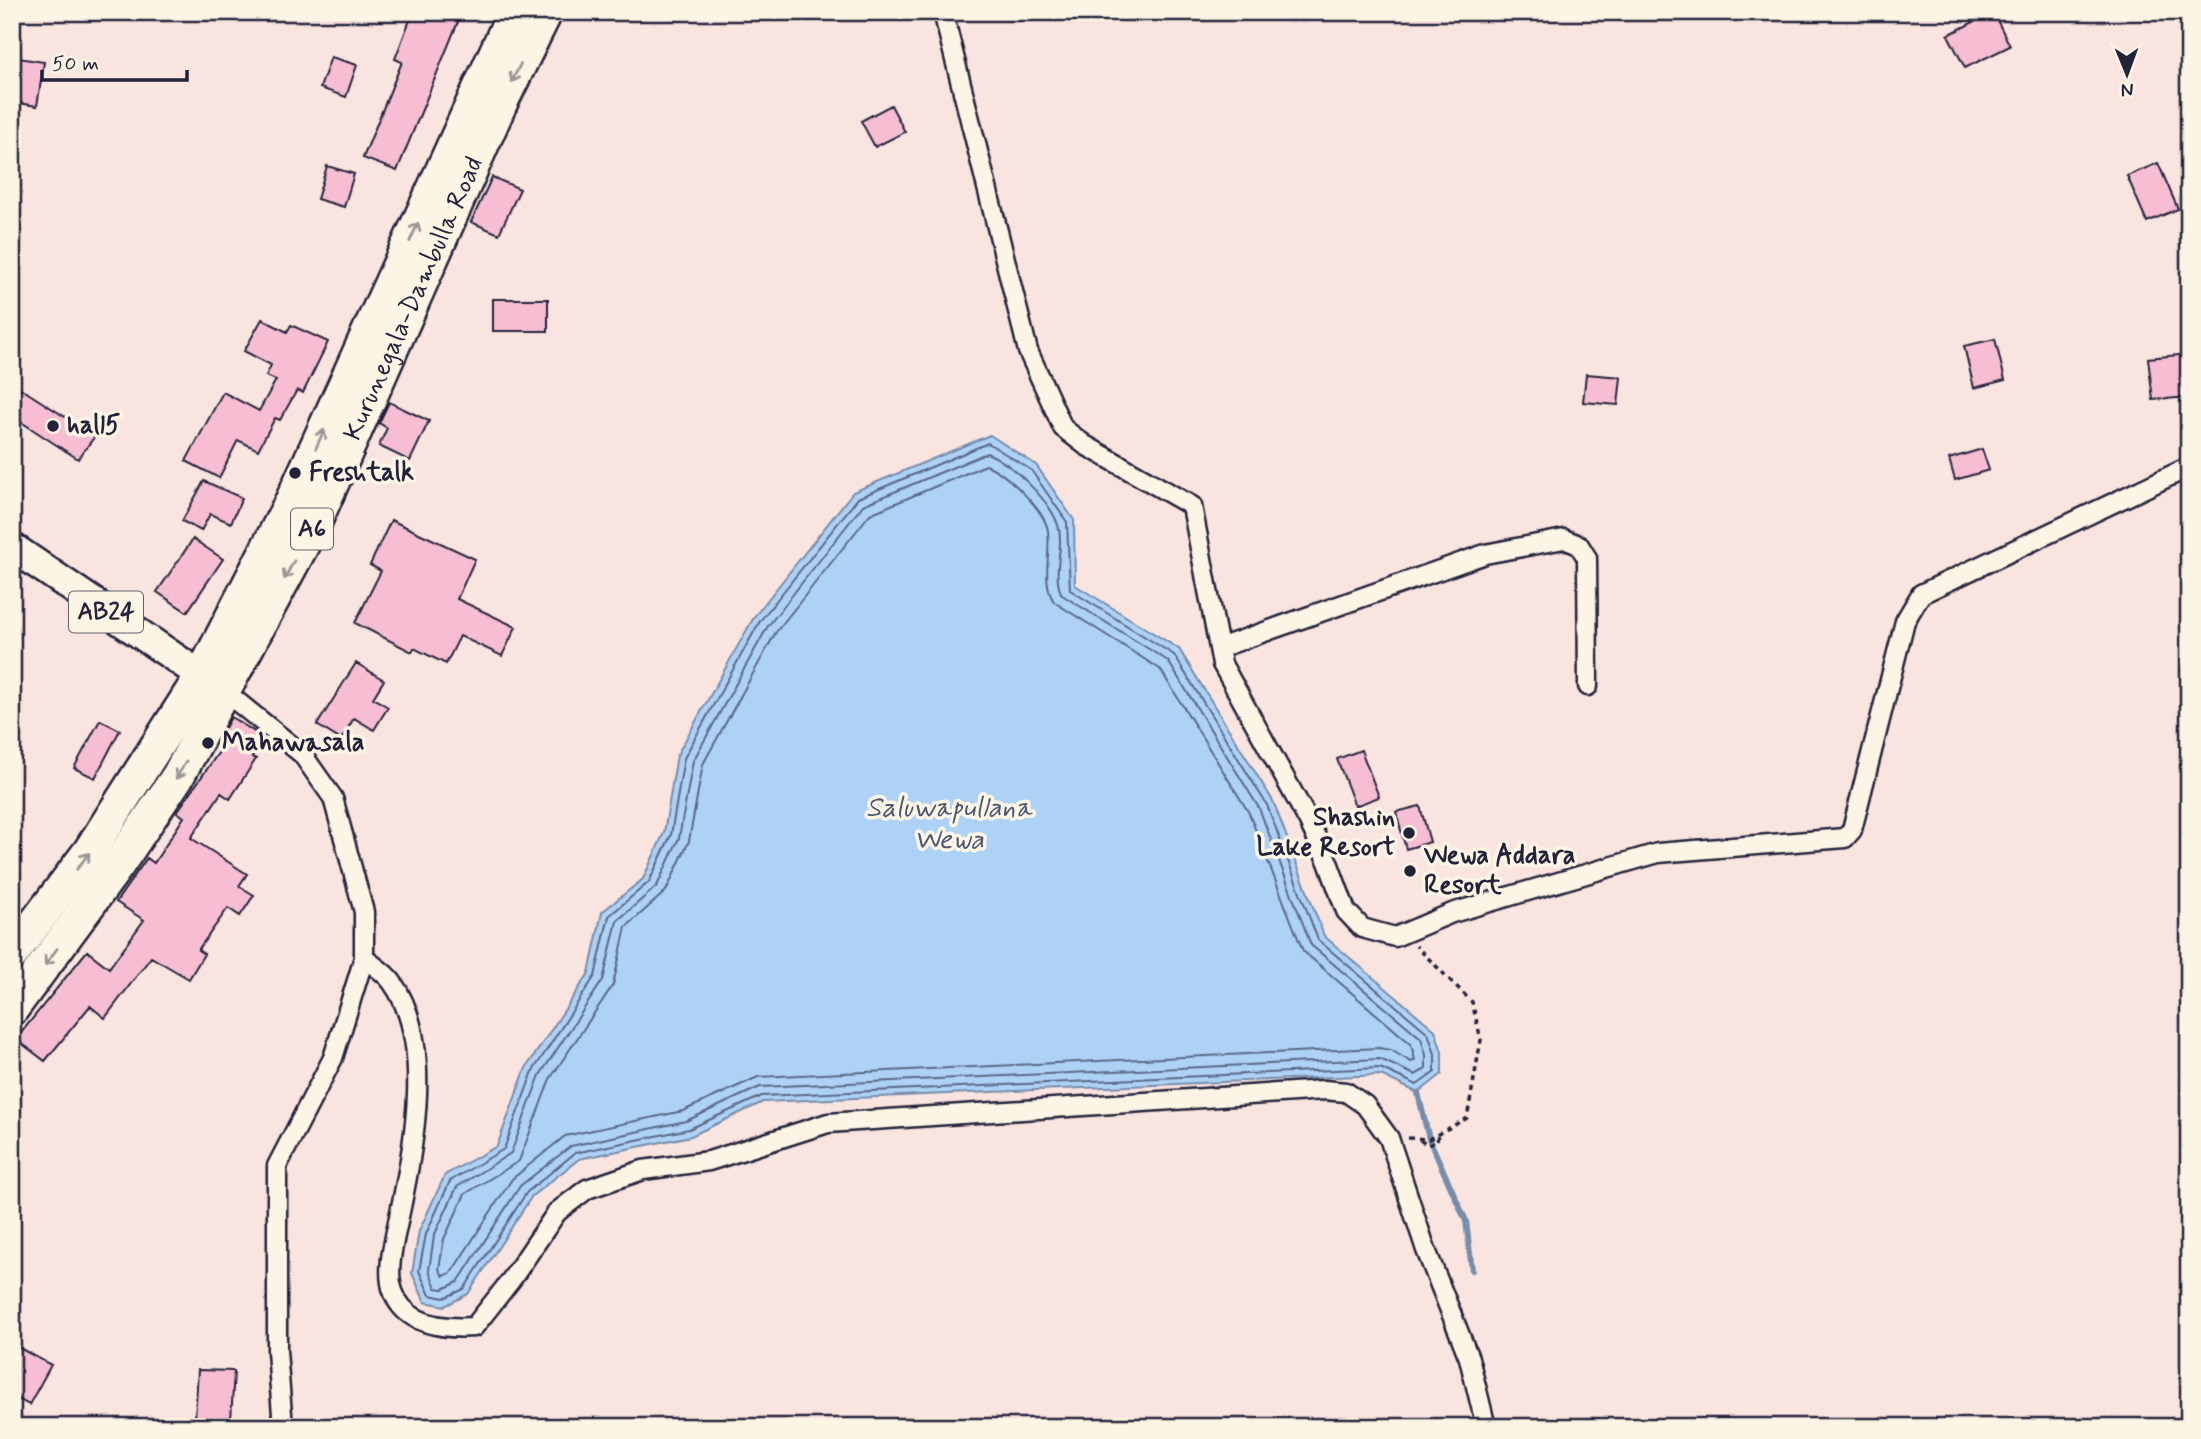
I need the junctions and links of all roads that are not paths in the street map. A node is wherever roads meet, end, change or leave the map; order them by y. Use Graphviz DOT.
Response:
graph roads {
  1 [pos="514,12"];
  2 [pos="546,12"];
  3 [pos="943,12"];
  4 [pos="2189,467"];
  5 [pos="12,547"];
  6 [pos="1219,648"];
  7 [pos="213,683"];
  8 [pos="1588,687"];
  9 [pos="12,954"];
  10 [pos="364,958"];
  11 [pos="12,1009"];
  12 [pos="284,1427"];
  13 [pos="1486,1427"];
  7 -- 1 [label="highway, Kurunegala-Dambulla Road / A6, one-way"];
  2 -- 7 [label="highway, Kurunegala-Dambulla Road / A6, one-way"];
  3 -- 6 [label="street"];
  4 -- 6 [label="street"];
  5 -- 7 [label="main road, AB24"];
  6 -- 8 [label="street"];
  9 -- 7 [label="highway, Kurunegala-Dambulla Road / A6, one-way"];
  7 -- 10 [label="street"];
  7 -- 11 [label="highway, Kurunegala-Dambulla Road / A6, one-way"];
  10 -- 12 [label="street"];
  10 -- 13 [label="street"];
}
